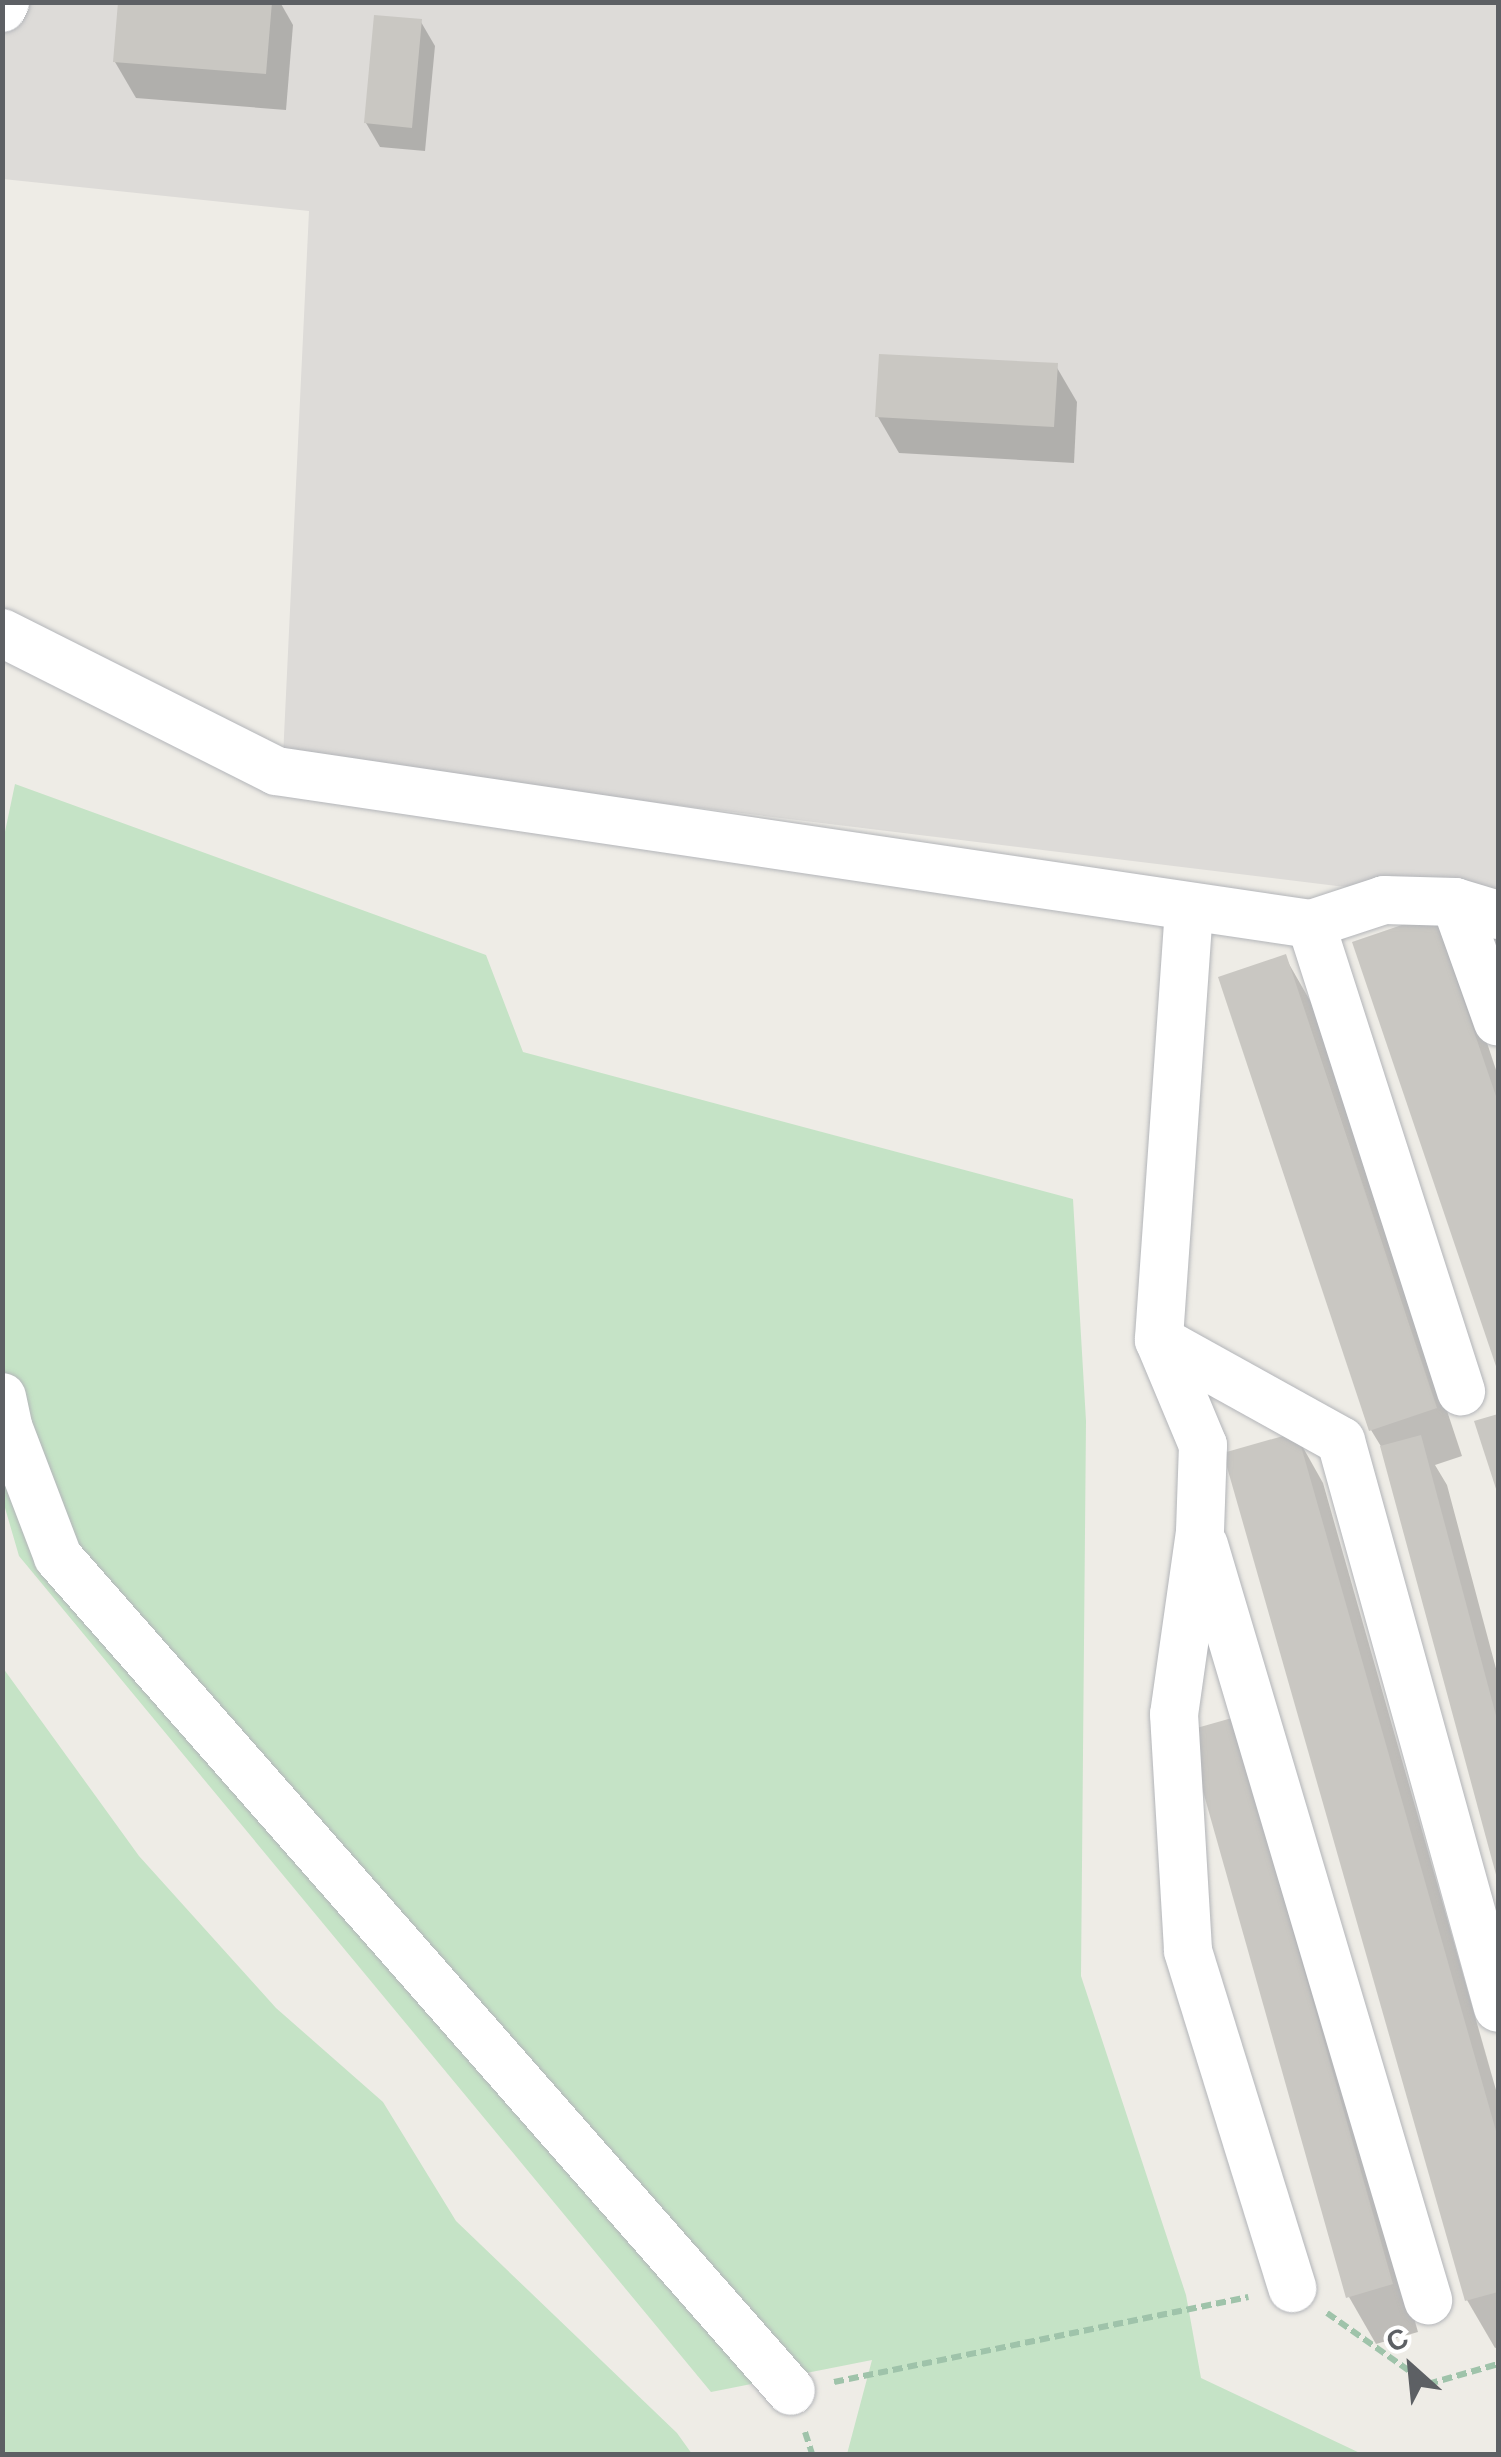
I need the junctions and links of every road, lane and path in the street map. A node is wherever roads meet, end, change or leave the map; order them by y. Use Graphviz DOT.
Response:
graph roads {
  1 [pos="2,632"];
  2 [pos="1477,909"];
  3 [pos="1190,910"];
  4 [pos="1311,924"];
  5 [pos="1498,1022"];
  6 [pos="1159,1340"];
  7 [pos="1462,1392"];
  8 [pos="2,1396"];
  9 [pos="1200,1532"];
  10 [pos="1498,2008"];
  11 [pos="1292,2288"];
  12 [pos="1428,2300"];
  13 [pos="1498,2364"];
  14 [pos="790,2391"];
  1 -- 3 [label="lane"];
  2 -- 4 [label="lane"];
  2 -- 5 [label="lane"];
  3 -- 4 [label="lane"];
  3 -- 6 [label="lane"];
  4 -- 7 [label="lane"];
  6 -- 9 [label="lane"];
  6 -- 10 [label="lane"];
  8 -- 14 [label="lane"];
  9 -- 11 [label="lane"];
  9 -- 12 [label="lane"];
  11 -- 13 [label="path"];
  11 -- 14 [label="path"];
}
